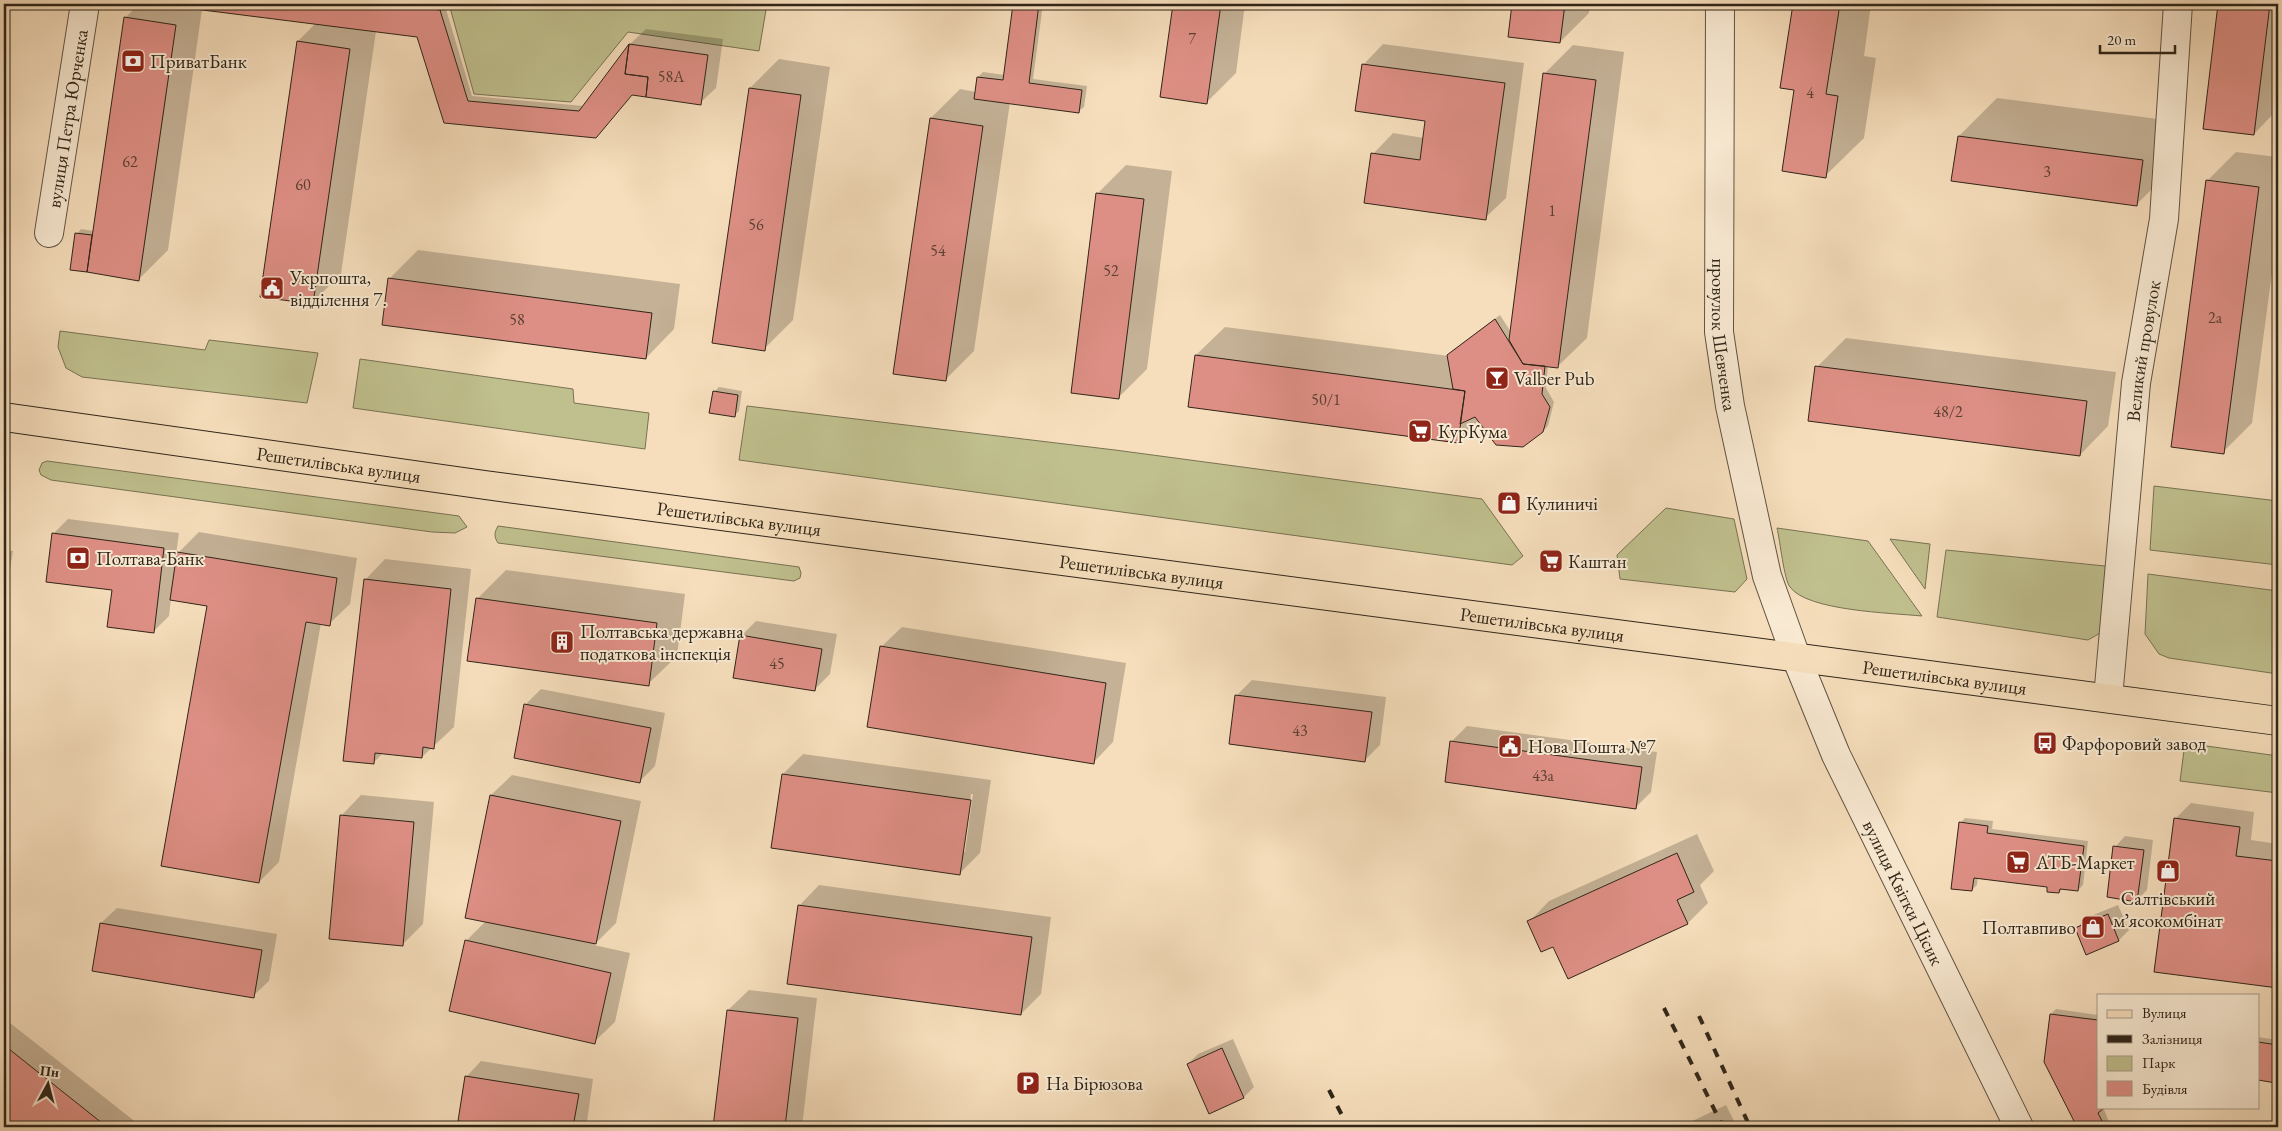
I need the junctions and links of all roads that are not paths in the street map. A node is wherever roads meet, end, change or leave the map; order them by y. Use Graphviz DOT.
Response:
graph roads {
  1 [pos="85,4"];
  2 [pos="1720,4"];
  3 [pos="2178,4"];
  4 [pos="48,233"];
  5 [pos="4,417"];
  6 [pos="1796,657"];
  7 [pos="2108,698"];
  8 [pos="2278,721"];
  9 [pos="2019,1127"];
  1 -- 4 [label="street, вулиця Петра Юрченка"];
  2 -- 6 [label="street, провулок Шевченка"];
  3 -- 7 [label="street, Великий провулок"];
  5 -- 6 [label="main road, Решетилівська вулиця"];
  6 -- 7 [label="main road, Решетилівська вулиця"];
  6 -- 9 [label="street, вулиця Квітки Цісик"];
  7 -- 8 [label="main road, Решетилівська вулиця"];
}
